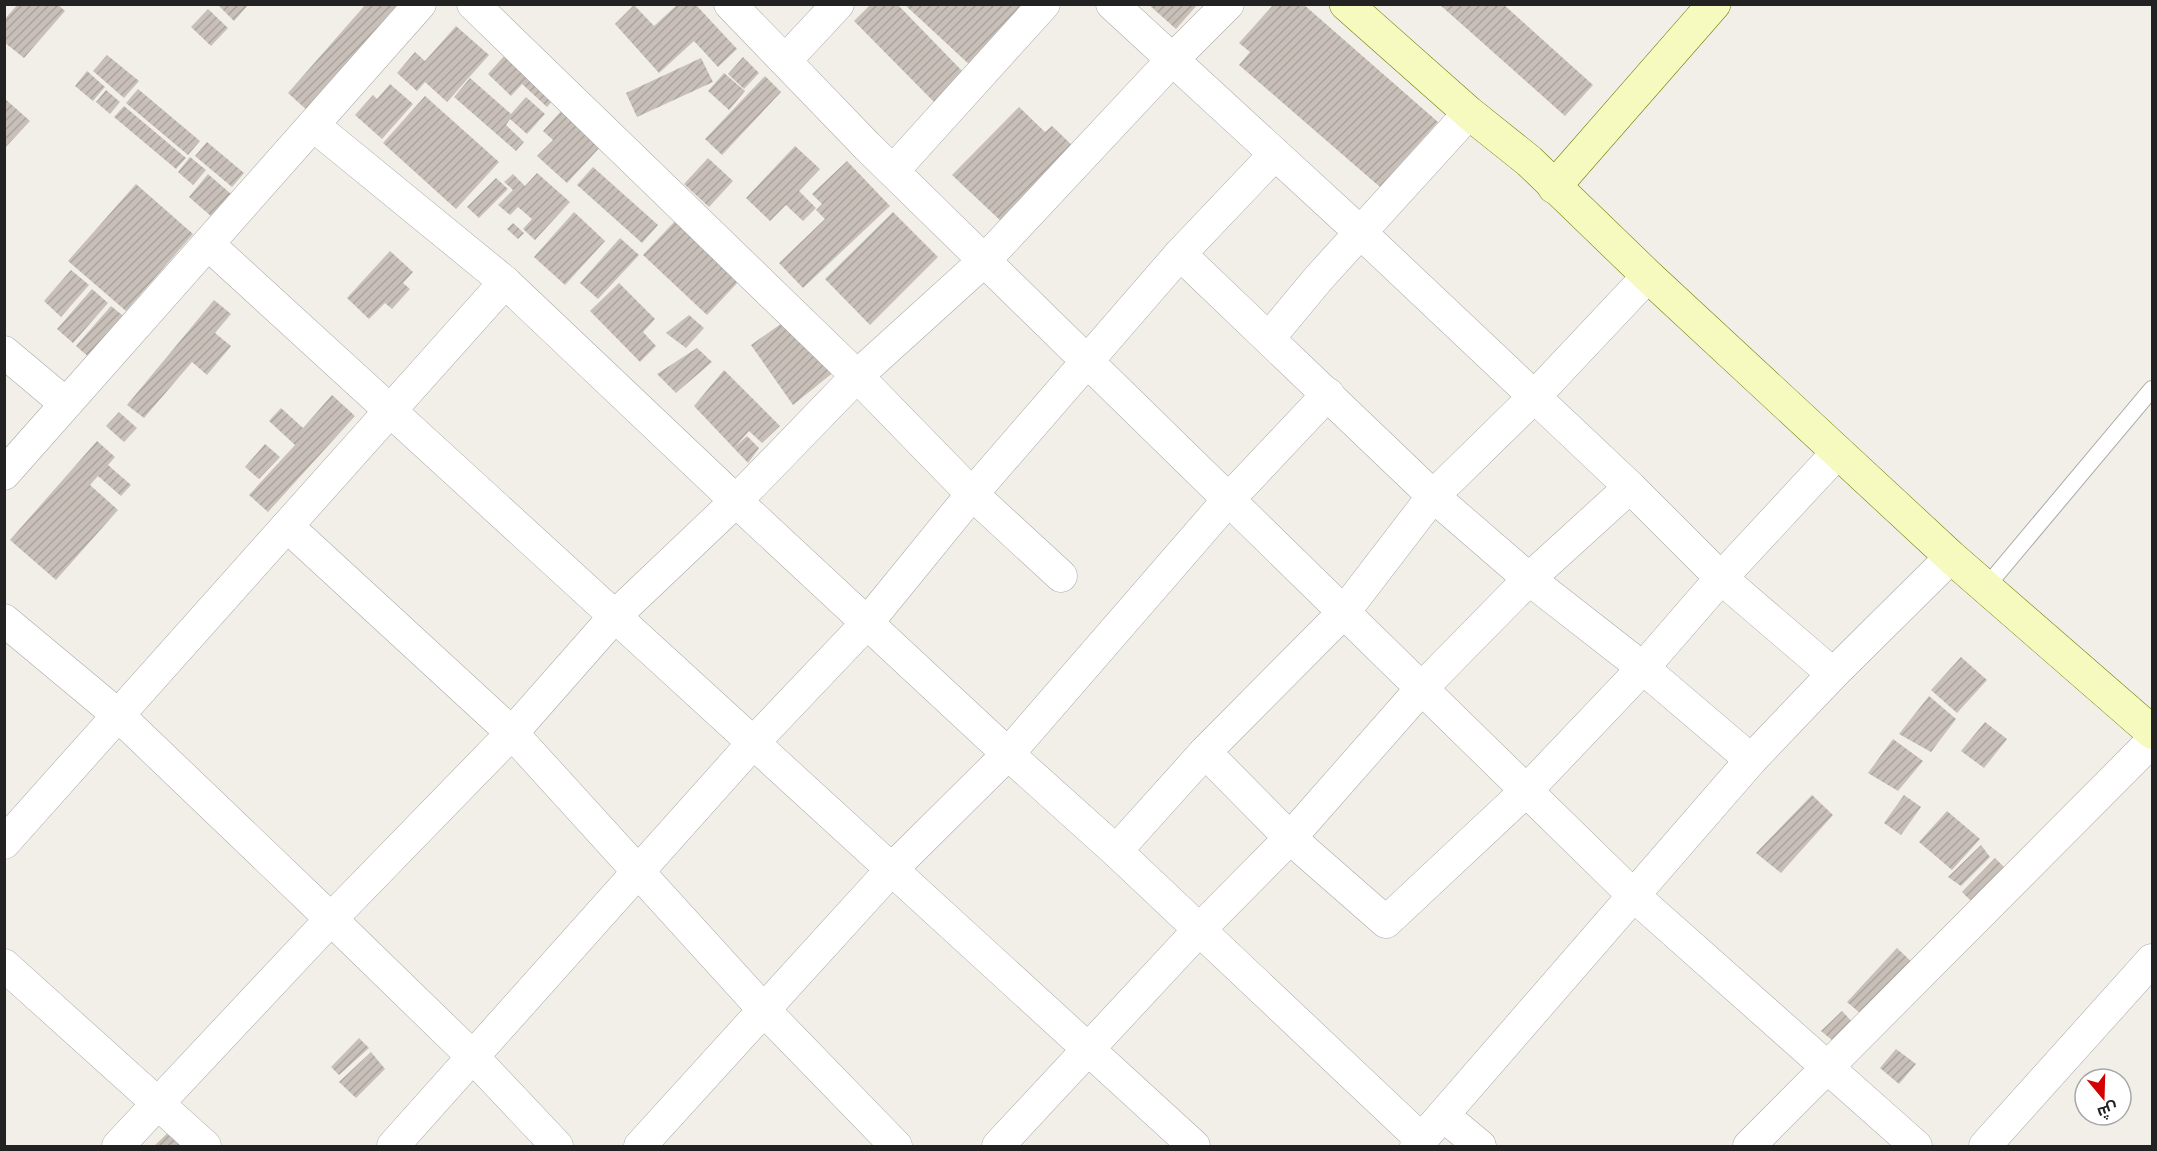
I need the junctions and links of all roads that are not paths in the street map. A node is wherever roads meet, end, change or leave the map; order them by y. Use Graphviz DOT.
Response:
graph roads {
  1 [pos="420,4"];
  2 [pos="473,4"];
  3 [pos="730,4"];
  4 [pos="838,4"];
  5 [pos="1044,4"];
  6 [pos="1112,4"];
  7 [pos="1228,4"];
  8 [pos="1346,4"];
  9 [pos="1714,4"];
  10 [pos="1172,60"];
  11 [pos="785,61"];
  12 [pos="1469,113"];
  13 [pos="313,125"];
  14 [pos="1275,154"];
  15 [pos="893,171"];
  16 [pos="1554,188"];
  17 [pos="1361,233"];
  18 [pos="208,244"];
  19 [pos="1180,254"];
  20 [pos="985,260"];
  21 [pos="1648,276"];
  22 [pos="505,282"];
  23 [pos="1269,338"];
  24 [pos="4,352"];
  25 [pos="1087,360"];
  26 [pos="857,376"];
  27 [pos="2152,390"];
  28 [pos="1328,394"];
  29 [pos="1534,397"];
  30 [pos="66,404"];
  31 [pos="390,410"];
  32 [pos="1838,452"];
  33 [pos="4,474"];
  34 [pos="1630,487"];
  35 [pos="972,494"];
  36 [pos="1433,496"];
  37 [pos="1229,499"];
  38 [pos="736,501"];
  39 [pos="287,526"];
  40 [pos="1951,557"];
  41 [pos="1061,576"];
  42 [pos="1721,578"];
  43 [pos="1529,579"];
  44 [pos="1986,587"];
  45 [pos="1344,612"];
  46 [pos="615,616"];
  47 [pos="4,620"];
  48 [pos="867,623"];
  49 [pos="1642,668"];
  50 [pos="1833,674"];
  51 [pos="1422,688"];
  52 [pos="118,715"];
  53 [pos="2152,732"];
  54 [pos="512,734"];
  55 [pos="2152,741"];
  56 [pos="753,742"];
  57 [pos="1205,752"];
  58 [pos="1008,754"];
  59 [pos="1751,760"];
  60 [pos="1527,790"];
  61 [pos="1290,838"];
  62 [pos="4,843"];
  63 [pos="1116,850"];
  64 [pos="891,870"];
  65 [pos="637,873"];
  66 [pos="1633,895"];
  67 [pos="332,919"];
  68 [pos="1200,930"];
  69 [pos="2152,960"];
  70 [pos="4,964"];
  71 [pos="764,1010"];
  72 [pos="1089,1050"];
  73 [pos="473,1057"];
  74 [pos="1828,1068"];
  75 [pos="159,1103"];
  76 [pos="1443,1114"];
  77 [pos="1419,1143"];
  78 [pos="118,1146"];
  79 [pos="205,1146"];
  80 [pos="393,1146"];
  81 [pos="557,1146"];
  82 [pos="640,1146"];
  83 [pos="896,1146"];
  84 [pos="998,1146"];
  85 [pos="1194,1146"];
  86 [pos="1480,1146"];
  87 [pos="1749,1146"];
  88 [pos="1916,1146"];
  89 [pos="1985,1146"];
  1 -- 13 [label="street"];
  2 -- 26 [label="street"];
  3 -- 11 [label="street"];
  4 -- 11 [label="street"];
  5 -- 15 [label="street"];
  6 -- 10 [label="street"];
  7 -- 10 [label="street"];
  8 -- 12 [label="main road"];
  9 -- 16 [label="main road"];
  10 -- 14 [label="street"];
  10 -- 20 [label="street"];
  11 -- 15 [label="street"];
  12 -- 16 [label="main road"];
  12 -- 17 [label="street"];
  13 -- 18 [label="street"];
  13 -- 22 [label="street"];
  14 -- 17 [label="street"];
  14 -- 19 [label="street"];
  15 -- 20 [label="street"];
  16 -- 21 [label="main road"];
  17 -- 23 [label="street"];
  17 -- 29 [label="street"];
  18 -- 30 [label="street"];
  18 -- 31 [label="street"];
  19 -- 23 [label="street"];
  19 -- 25 [label="street"];
  20 -- 25 [label="street"];
  20 -- 26 [label="street"];
  21 -- 29 [label="street"];
  21 -- 32 [label="main road"];
  22 -- 31 [label="street"];
  22 -- 38 [label="street"];
  23 -- 28 [label="street"];
  24 -- 30 [label="street"];
  25 -- 35 [label="street"];
  25 -- 37 [label="street"];
  26 -- 35 [label="street"];
  26 -- 38 [label="street"];
  27 -- 44 [label="lane"];
  28 -- 36 [label="street"];
  28 -- 37 [label="street"];
  29 -- 34 [label="street"];
  29 -- 36 [label="street"];
  30 -- 33 [label="street"];
  31 -- 39 [label="street"];
  31 -- 46 [label="street"];
  32 -- 40 [label="main road"];
  32 -- 42 [label="street"];
  34 -- 42 [label="street"];
  34 -- 43 [label="street"];
  35 -- 41 [label="street"];
  35 -- 48 [label="street"];
  36 -- 43 [label="street"];
  36 -- 45 [label="street"];
  37 -- 45 [label="street"];
  37 -- 58 [label="street"];
  38 -- 46 [label="street"];
  38 -- 48 [label="street"];
  39 -- 52 [label="street"];
  39 -- 54 [label="street"];
  40 -- 44 [label="main road"];
  40 -- 50 [label="street"];
  42 -- 49 [label="street"];
  42 -- 50 [label="street"];
  43 -- 49 [label="street"];
  43 -- 51 [label="street"];
  44 -- 53 [label="main road"];
  45 -- 51 [label="street"];
  45 -- 57 [label="street"];
  46 -- 54 [label="street"];
  46 -- 56 [label="street"];
  47 -- 52 [label="street"];
  48 -- 56 [label="street"];
  48 -- 58 [label="street"];
  49 -- 59 [label="street"];
  49 -- 60 [label="street"];
  50 -- 59 [label="street"];
  51 -- 60 [label="street"];
  51 -- 61 [label="street"];
  52 -- 62 [label="street"];
  52 -- 67 [label="street"];
  54 -- 65 [label="street"];
  54 -- 67 [label="street"];
  55 -- 74 [label="street"];
  56 -- 64 [label="street"];
  56 -- 65 [label="street"];
  57 -- 61 [label="street"];
  57 -- 63 [label="street"];
  58 -- 63 [label="street"];
  58 -- 64 [label="street"];
  59 -- 66 [label="street"];
  60 -- 61 [label="street"];
  60 -- 66 [label="street"];
  61 -- 68 [label="street"];
  63 -- 68 [label="street"];
  64 -- 71 [label="street"];
  64 -- 72 [label="street"];
  65 -- 71 [label="street"];
  65 -- 73 [label="street"];
  66 -- 74 [label="street"];
  66 -- 76 [label="street"];
  67 -- 73 [label="street"];
  67 -- 75 [label="street"];
  68 -- 72 [label="street"];
  68 -- 77 [label="street"];
  69 -- 89 [label="street"];
  70 -- 75 [label="street"];
  71 -- 82 [label="street"];
  71 -- 83 [label="street"];
  72 -- 84 [label="street"];
  72 -- 85 [label="street"];
  73 -- 80 [label="street"];
  73 -- 81 [label="street"];
  74 -- 87 [label="street"];
  74 -- 88 [label="street"];
  75 -- 78 [label="street"];
  75 -- 79 [label="street"];
  76 -- 77 [label="street"];
  76 -- 86 [label="street"];
}
